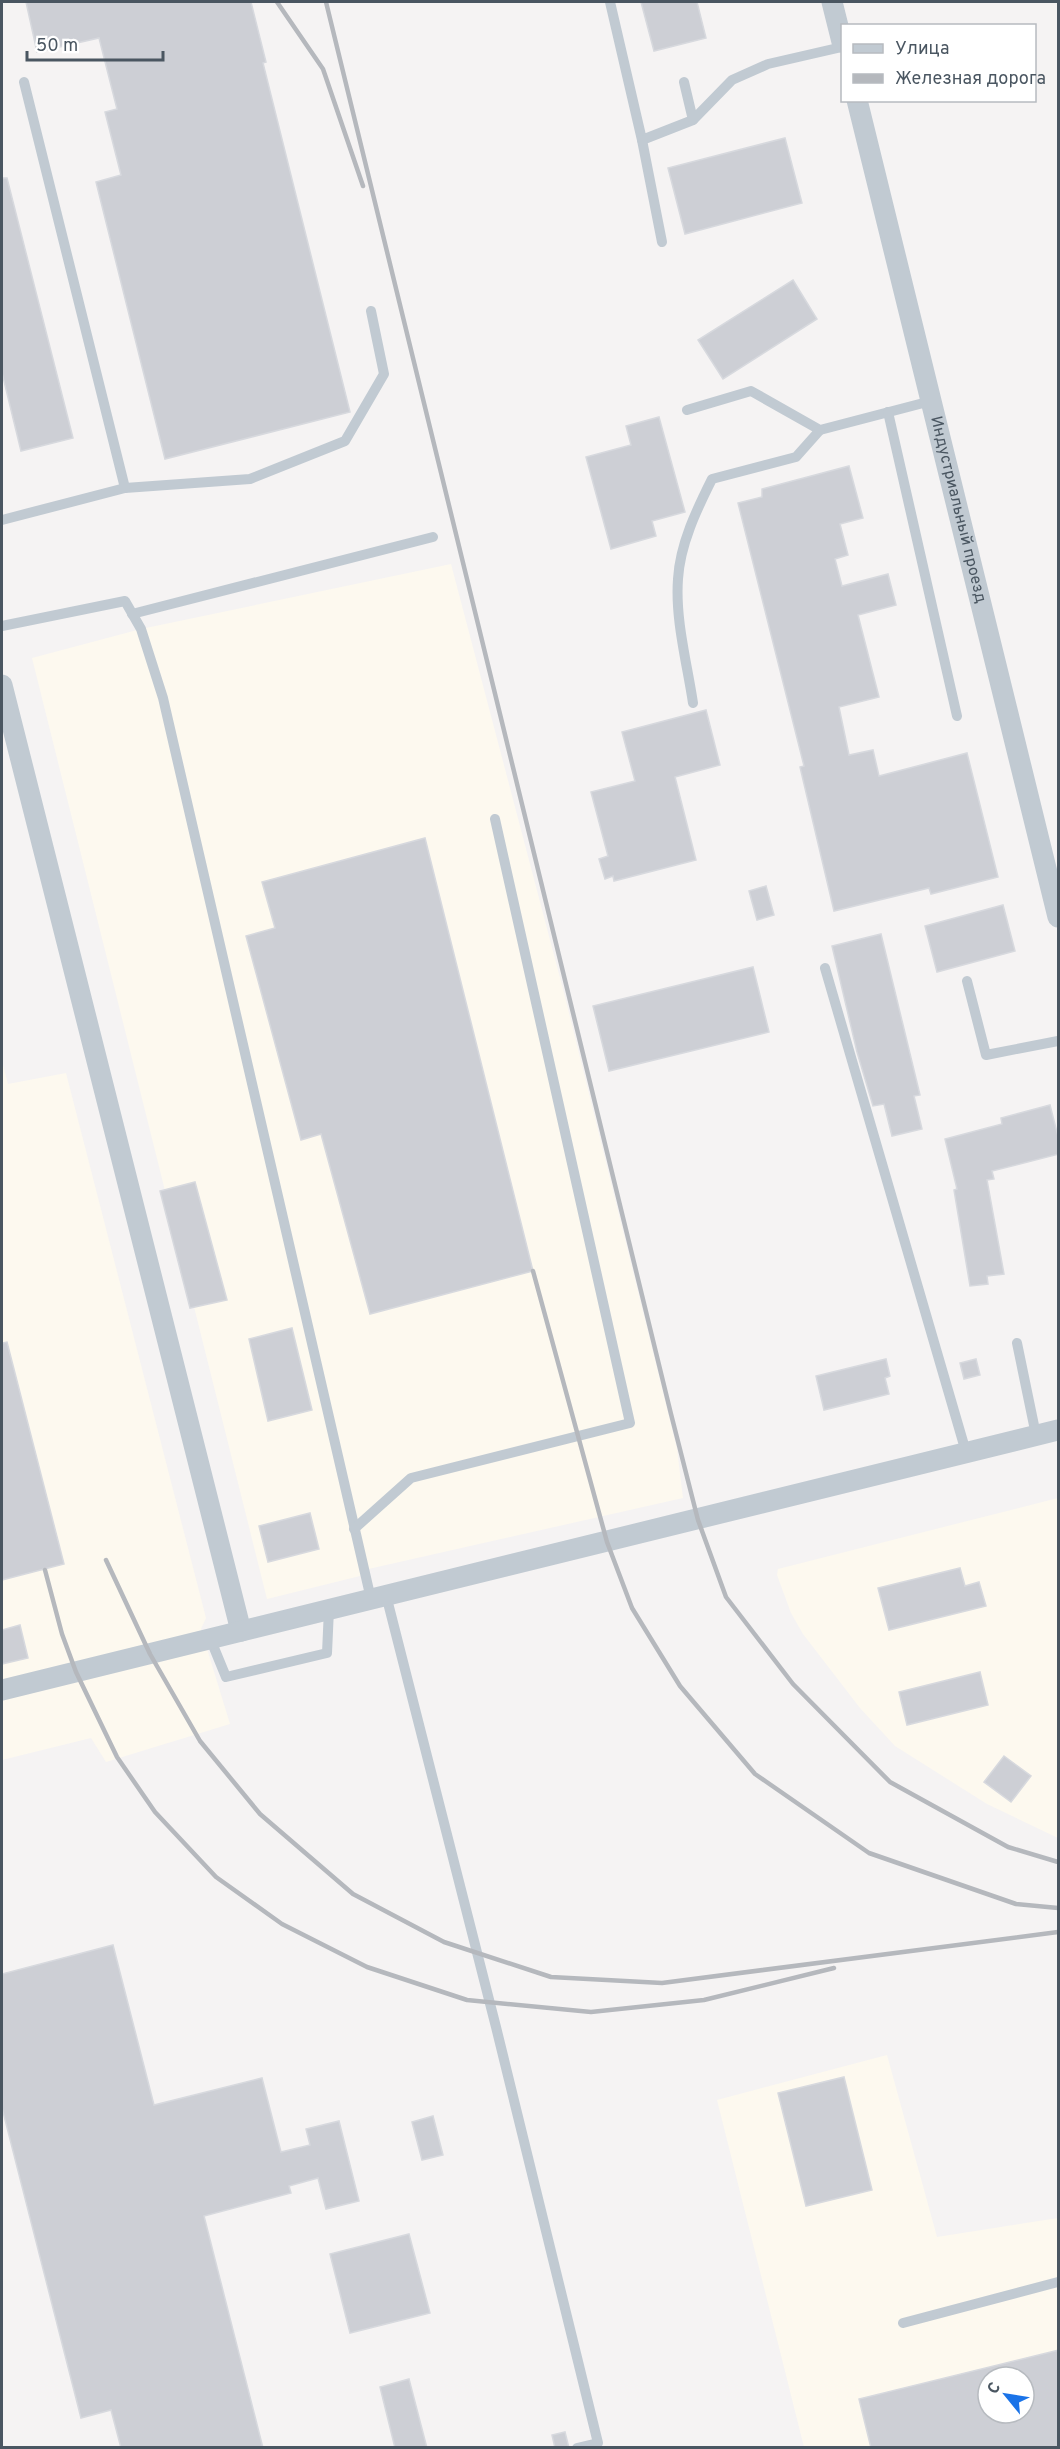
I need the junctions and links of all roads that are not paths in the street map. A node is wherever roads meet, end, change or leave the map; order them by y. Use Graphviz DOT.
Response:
graph roads {
  1 [pos="610,2"];
  2 [pos="832,2"];
  3 [pos="841,37"];
  4 [pos="841,46"];
  5 [pos="24,82"];
  6 [pos="684,82"];
  7 [pos="857,102"];
  8 [pos="693,120"];
  9 [pos="642,140"];
  10 [pos="662,242"];
  11 [pos="370,311"];
  12 [pos="931,400"];
  13 [pos="687,410"];
  14 [pos="888,412"];
  15 [pos="820,430"];
  16 [pos="125,488"];
  17 [pos="2,520"];
  18 [pos="433,537"];
  19 [pos="132,614"];
  20 [pos="2,626"];
  21 [pos="2,685"];
  22 [pos="693,703"];
  23 [pos="957,716"];
  24 [pos="495,819"];
  25 [pos="1059,917"];
  26 [pos="825,968"];
  27 [pos="967,981"];
  28 [pos="1059,1041"];
  29 [pos="1017,1343"];
  30 [pos="1059,1430"];
  31 [pos="1036,1435"];
  32 [pos="966,1452"];
  33 [pos="354,1529"];
  34 [pos="378,1597"];
  35 [pos="329,1609"];
  36 [pos="241,1631"];
  37 [pos="210,1638"];
  38 [pos="2,1690"];
  39 [pos="1059,2282"];
  40 [pos="903,2323"];
  41 [pos="578,2448"];
  1 -- 9 [label="lane"];
  2 -- 3 [label="street"];
  4 -- 8 [label="lane"];
  5 -- 16 [label="lane"];
  6 -- 8 [label="lane"];
  7 -- 12 [label="street, Индустриальный проезд"];
  8 -- 9 [label="lane"];
  9 -- 10 [label="lane"];
  11 -- 16 [label="lane"];
  12 -- 14 [label="lane"];
  12 -- 25 [label="street, Индустриальный проезд"];
  13 -- 15 [label="lane"];
  14 -- 15 [label="lane"];
  14 -- 23 [label="lane"];
  15 -- 22 [label="lane"];
  16 -- 17 [label="lane"];
  18 -- 19 [label="lane"];
  19 -- 20 [label="lane"];
  19 -- 33 [label="lane"];
  21 -- 36 [label="street"];
  24 -- 33 [label="lane"];
  26 -- 32 [label="lane"];
  27 -- 28 [label="lane"];
  29 -- 31 [label="lane"];
  30 -- 31 [label="street"];
  31 -- 32 [label="street"];
  32 -- 34 [label="street"];
  33 -- 34 [label="lane"];
  34 -- 35 [label="street"];
  34 -- 41 [label="lane"];
  35 -- 36 [label="street"];
  35 -- 37 [label="lane"];
  36 -- 37 [label="street"];
  37 -- 38 [label="street"];
  39 -- 40 [label="lane"];
}
